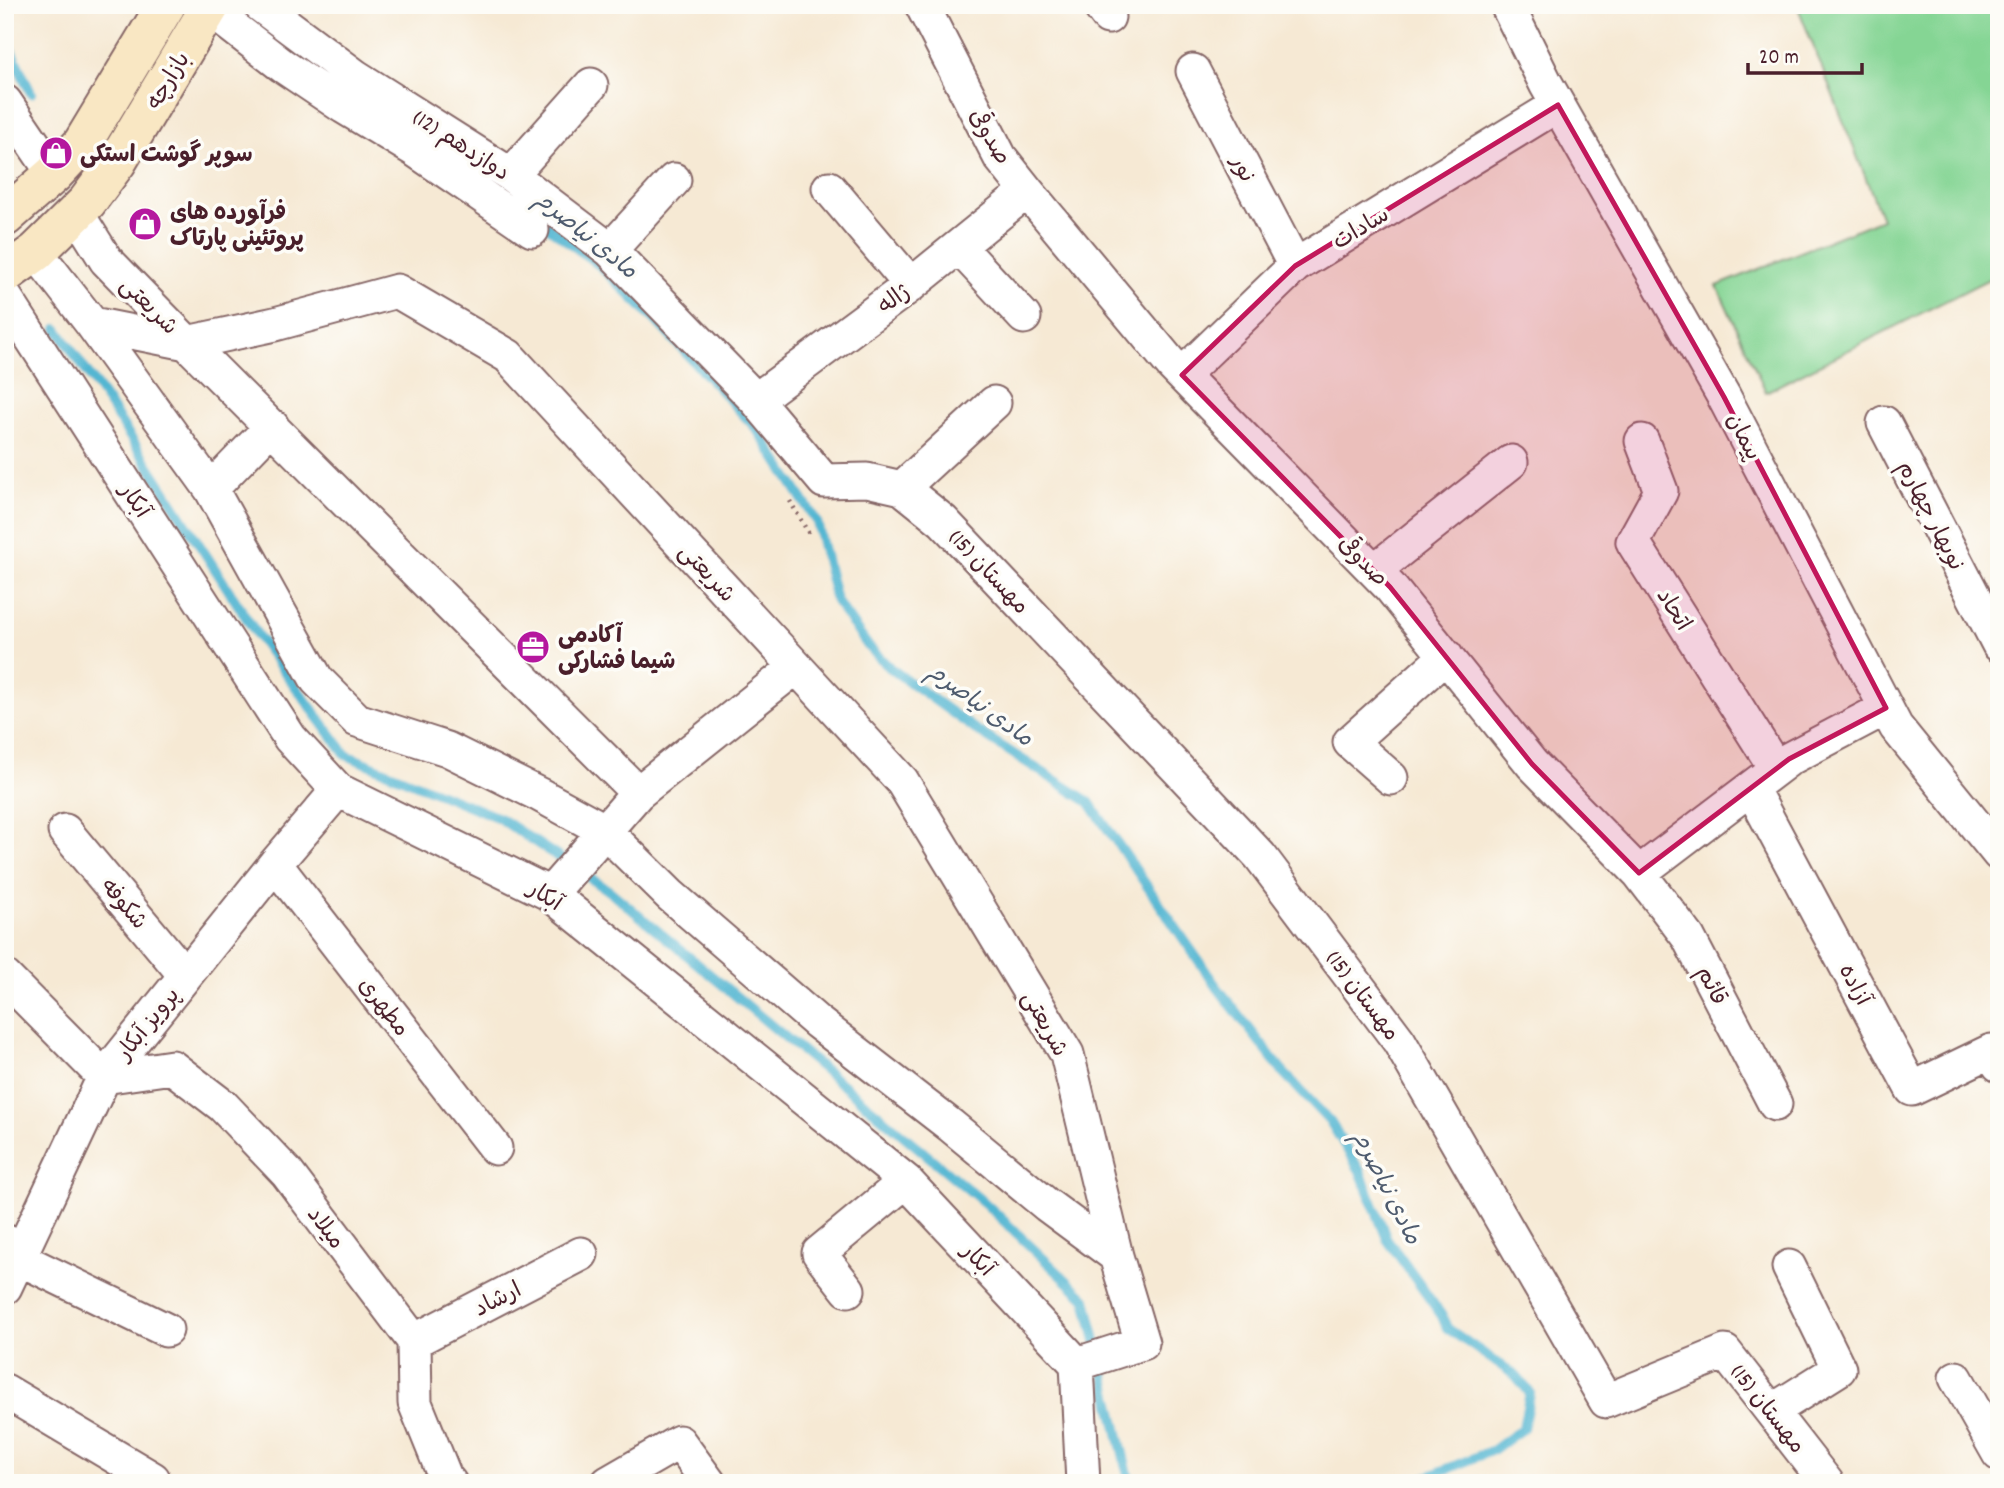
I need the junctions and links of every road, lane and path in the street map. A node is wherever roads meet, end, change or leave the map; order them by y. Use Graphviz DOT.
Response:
graph roads {
  1 [pos="166,5"];
  2 [pos="212,5"];
  3 [pos="260,5"];
  4 [pos="922,5"];
  5 [pos="1507,5"];
  6 [pos="1193,71"];
  7 [pos="591,85"];
  8 [pos="5,102"];
  9 [pos="1558,105"];
  10 [pos="54,174"];
  11 [pos="511,175"];
  12 [pos="674,180"];
  13 [pos="829,188"];
  14 [pos="1027,191"];
  15 [pos="76,212"];
  16 [pos="5,217"];
  17 [pos="533,230"];
  18 [pos="959,247"];
  19 [pos="610,250"];
  20 [pos="20,263"];
  21 [pos="1295,266"];
  22 [pos="911,285"];
  23 [pos="5,297"];
  24 [pos="1024,317"];
  25 [pos="92,324"];
  26 [pos="187,343"];
  27 [pos="1182,375"];
  28 [pos="756,400"];
  29 [pos="994,403"];
  30 [pos="1884,423"];
  31 [pos="272,426"];
  32 [pos="1642,441"];
  33 [pos="1511,462"];
  34 [pos="824,481"];
  35 [pos="902,488"];
  36 [pos="211,489"];
  37 [pos="1375,570"];
  38 [pos="1999,645"];
  39 [pos="1446,656"];
  40 [pos="796,667"];
  41 [pos="1886,708"];
  42 [pos="1391,778"];
  43 [pos="1764,778"];
  44 [pos="338,790"];
  45 [pos="638,793"];
  46 [pos="604,830"];
  47 [pos="65,831"];
  48 [pos="1999,854"];
  49 [pos="275,864"];
  50 [pos="1639,873"];
  51 [pos="551,894"];
  52 [pos="185,975"];
  53 [pos="5,977"];
  54 [pos="1999,1065"];
  55 [pos="104,1077"];
  56 [pos="1774,1104"];
  57 [pos="495,1148"];
  58 [pos="906,1181"];
  59 [pos="581,1254"];
  60 [pos="1116,1256"];
  61 [pos="10,1262"];
  62 [pos="1789,1267"];
  63 [pos="848,1290"];
  64 [pos="166,1330"];
  65 [pos="414,1341"];
  66 [pos="1077,1364"];
  67 [pos="1956,1378"];
  68 [pos="5,1391"];
  69 [pos="1772,1411"];
  70 [pos="1999,1454"];
  71 [pos="153,1479"];
  72 [pos="450,1483"];
  73 [pos="608,1483"];
  74 [pos="709,1483"];
  75 [pos="1083,1483"];
  76 [pos="1827,1483"];
  1 -- 10 [label="main road, بازارچه"];
  2 -- 15 [label="main road, بازارچه"];
  2 -- 17 [label="street, دوازدهم (12)"];
  3 -- 11 [label="street, دوازدهم (12)"];
  4 -- 14 [label="street, صدوقی"];
  5 -- 9 [label="street, پیمان"];
  6 -- 21 [label="street, نور"];
  7 -- 11 [label="street"];
  8 -- 10 [label="street"];
  9 -- 21 [label="street, سادات"];
  9 -- 41 [label="street, پیمان"];
  10 -- 16 [label="main road, بازارچه"];
  11 -- 19 [label="street, دوازدهم (12)"];
  12 -- 19 [label="street"];
  13 -- 22 [label="street"];
  14 -- 18 [label="street, ژاله"];
  14 -- 27 [label="street, صدوقی"];
  15 -- 20 [label="main road, بازارچه"];
  15 -- 26 [label="street, شریعتی"];
  18 -- 22 [label="street, ژاله"];
  18 -- 24 [label="street"];
  19 -- 28 [label="street, دوازدهم (12)"];
  20 -- 25 [label="street"];
  21 -- 27 [label="street, سادات"];
  22 -- 28 [label="street, ژاله"];
  23 -- 44 [label="street, آبکار"];
  25 -- 26 [label="street"];
  25 -- 36 [label="street"];
  26 -- 31 [label="street"];
  26 -- 40 [label="street, شریعتی"];
  27 -- 37 [label="street, صدوقی"];
  28 -- 34 [label="street, دوازدهم (12)"];
  29 -- 35 [label="street"];
  30 -- 38 [label="street, نوبهار چهارم"];
  31 -- 36 [label="street"];
  31 -- 45 [label="street"];
  32 -- 43 [label="street, اتحاد"];
  33 -- 37 [label="street"];
  34 -- 35 [label="street, مهستان (15)"];
  35 -- 69 [label="street, مهستان (15)"];
  36 -- 46 [label="street"];
  37 -- 39 [label="street, صدوقی"];
  39 -- 42 [label="street"];
  39 -- 50 [label="street, صدوقی"];
  40 -- 45 [label="street"];
  40 -- 60 [label="street, شریعتی"];
  41 -- 43 [label="street"];
  41 -- 48 [label="street, پیمان"];
  43 -- 50 [label="street"];
  43 -- 54 [label="street, آزاده"];
  44 -- 49 [label="street, پرویز آبکار"];
  44 -- 51 [label="street, آبکار"];
  45 -- 46 [label="street"];
  46 -- 51 [label="street"];
  46 -- 60 [label="street"];
  47 -- 52 [label="street, شکوفه"];
  49 -- 52 [label="street, پرویز آبکار"];
  49 -- 57 [label="street, مطهری"];
  50 -- 56 [label="street, قائم"];
  51 -- 58 [label="street, آبکار"];
  52 -- 55 [label="street, پرویز آبکار"];
  53 -- 55 [label="street"];
  55 -- 61 [label="street, پرویز آبکار"];
  55 -- 65 [label="street, میلاد"];
  58 -- 63 [label="street"];
  58 -- 66 [label="street, آبکار"];
  59 -- 65 [label="street, ارشاد"];
  60 -- 66 [label="street"];
  61 -- 64 [label="street"];
  62 -- 69 [label="street"];
  65 -- 72 [label="street"];
  66 -- 75 [label="street"];
  67 -- 70 [label="street"];
  68 -- 71 [label="street"];
  69 -- 76 [label="street, مهستان (15)"];
  73 -- 74 [label="street"];
}
